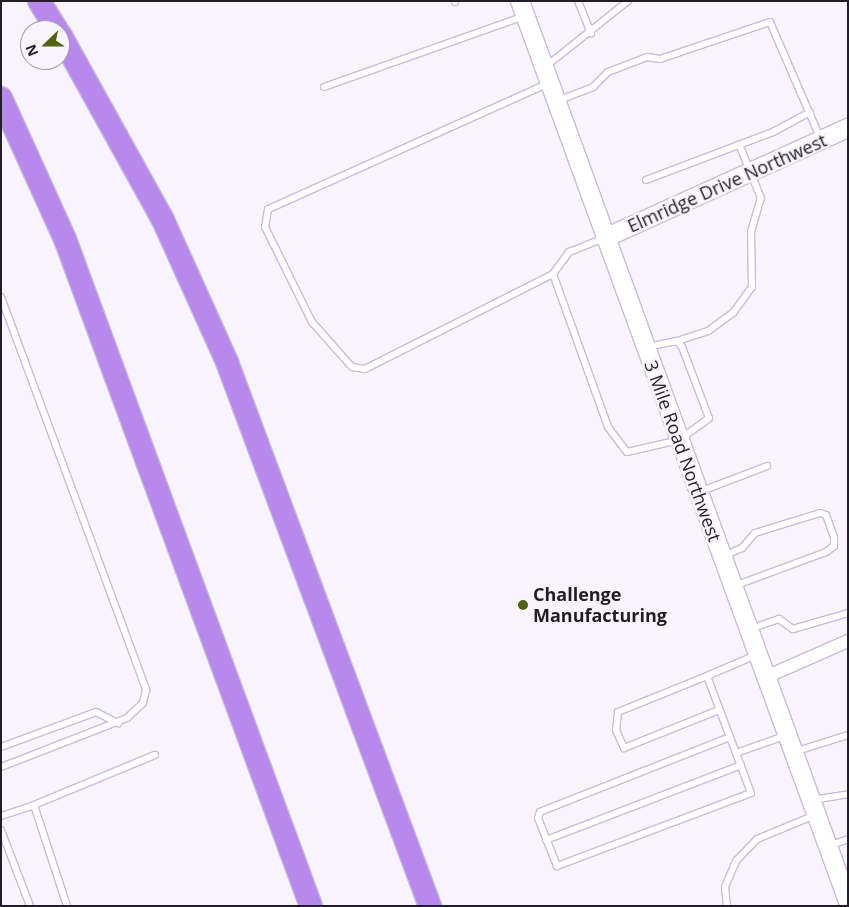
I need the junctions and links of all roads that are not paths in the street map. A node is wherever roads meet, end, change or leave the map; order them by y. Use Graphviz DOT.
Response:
graph roads {
  1 [pos="39,1"];
  2 [pos="578,1"];
  3 [pos="628,1"];
  4 [pos="522,8"];
  5 [pos="51,20"];
  6 [pos="591,34"];
  7 [pos="70,52"];
  8 [pos="547,75"];
  9 [pos="324,87"];
  10 [pos="1,98"];
  11 [pos="556,101"];
  12 [pos="810,112"];
  13 [pos="848,128"];
  14 [pos="821,140"];
  15 [pos="739,144"];
  16 [pos="750,172"];
  17 [pos="646,180"];
  18 [pos="605,238"];
  19 [pos="553,274"];
  20 [pos="1,297"];
  21 [pos="677,341"];
  22 [pos="645,347"];
  23 [pos="679,440"];
  24 [pos="767,466"];
  25 [pos="698,492"];
  26 [pos="722,558"];
  27 [pos="732,586"];
  28 [pos="848,612"];
  29 [pos="748,630"];
  30 [pos="848,641"];
  31 [pos="758,655"];
  32 [pos="707,676"];
  33 [pos="766,678"];
  34 [pos="719,710"];
  35 [pos="118,723"];
  36 [pos="787,735"];
  37 [pos="848,735"];
  38 [pos="730,737"];
  39 [pos="1,747"];
  40 [pos="793,752"];
  41 [pos="736,753"];
  42 [pos="155,755"];
  43 [pos="741,765"];
  44 [pos="1,767"];
  45 [pos="848,794"];
  46 [pos="34,805"];
  47 [pos="813,807"];
  48 [pos="1,816"];
  49 [pos="1,830"];
  50 [pos="848,838"];
  51 [pos="546,840"];
  52 [pos="828,846"];
  53 [pos="848,902"];
  54 [pos="30,906"];
  55 [pos="67,906"];
  56 [pos="311,906"];
  57 [pos="430,906"];
  58 [pos="727,906"];
  1 -- 5 [label="highway"];
  2 -- 6 [label="lane"];
  3 -- 6 [label="lane"];
  4 -- 8 [label="main road, 3 Mile Road Northwest"];
  4 -- 9 [label="lane"];
  6 -- 8 [label="lane"];
  7 -- 57 [label="highway"];
  8 -- 11 [label="main road, 3 Mile Road Northwest"];
  8 -- 19 [label="lane"];
  10 -- 56 [label="highway"];
  11 -- 12 [label="lane"];
  11 -- 18 [label="main road, 3 Mile Road Northwest"];
  12 -- 14 [label="lane"];
  12 -- 15 [label="lane"];
  13 -- 14 [label="main road, Elmridge Drive Northwest"];
  14 -- 16 [label="main road, Elmridge Drive Northwest"];
  15 -- 16 [label="lane"];
  15 -- 17 [label="lane"];
  16 -- 18 [label="main road, Elmridge Drive Northwest"];
  16 -- 21 [label="lane"];
  18 -- 19 [label="lane"];
  18 -- 22 [label="main road, 3 Mile Road Northwest"];
  19 -- 23 [label="lane"];
  20 -- 35 [label="lane"];
  21 -- 22 [label="lane"];
  21 -- 23 [label="lane"];
  22 -- 23 [label="main road, 3 Mile Road Northwest"];
  23 -- 25 [label="main road, 3 Mile Road Northwest"];
  24 -- 25 [label="lane"];
  25 -- 26 [label="main road, 3 Mile Road Northwest"];
  26 -- 27 [label="main road, 3 Mile Road Northwest"];
  26 -- 27 [label="lane"];
  27 -- 29 [label="main road, 3 Mile Road Northwest"];
  28 -- 29 [label="lane"];
  29 -- 31 [label="main road, 3 Mile Road Northwest"];
  30 -- 33 [label="street"];
  31 -- 32 [label="lane"];
  31 -- 33 [label="main road, 3 Mile Road Northwest"];
  32 -- 34 [label="lane"];
  32 -- 34 [label="lane"];
  33 -- 36 [label="main road, 3 Mile Road Northwest"];
  34 -- 38 [label="lane"];
  35 -- 39 [label="lane"];
  35 -- 44 [label="lane"];
  36 -- 40 [label="main road, 3 Mile Road Northwest"];
  36 -- 41 [label="lane"];
  37 -- 40 [label="lane"];
  38 -- 41 [label="lane"];
  38 -- 51 [label="lane"];
  40 -- 47 [label="main road, 3 Mile Road Northwest"];
  41 -- 43 [label="lane"];
  42 -- 46 [label="lane"];
  43 -- 51 [label="lane"];
  43 -- 51 [label="lane"];
  45 -- 47 [label="lane"];
  46 -- 48 [label="lane"];
  46 -- 55 [label="lane"];
  47 -- 52 [label="main road, 3 Mile Road Northwest"];
  47 -- 58 [label="lane"];
  49 -- 54 [label="lane"];
  50 -- 52 [label="lane"];
  52 -- 53 [label="main road, 3 Mile Road Northwest"];
}
